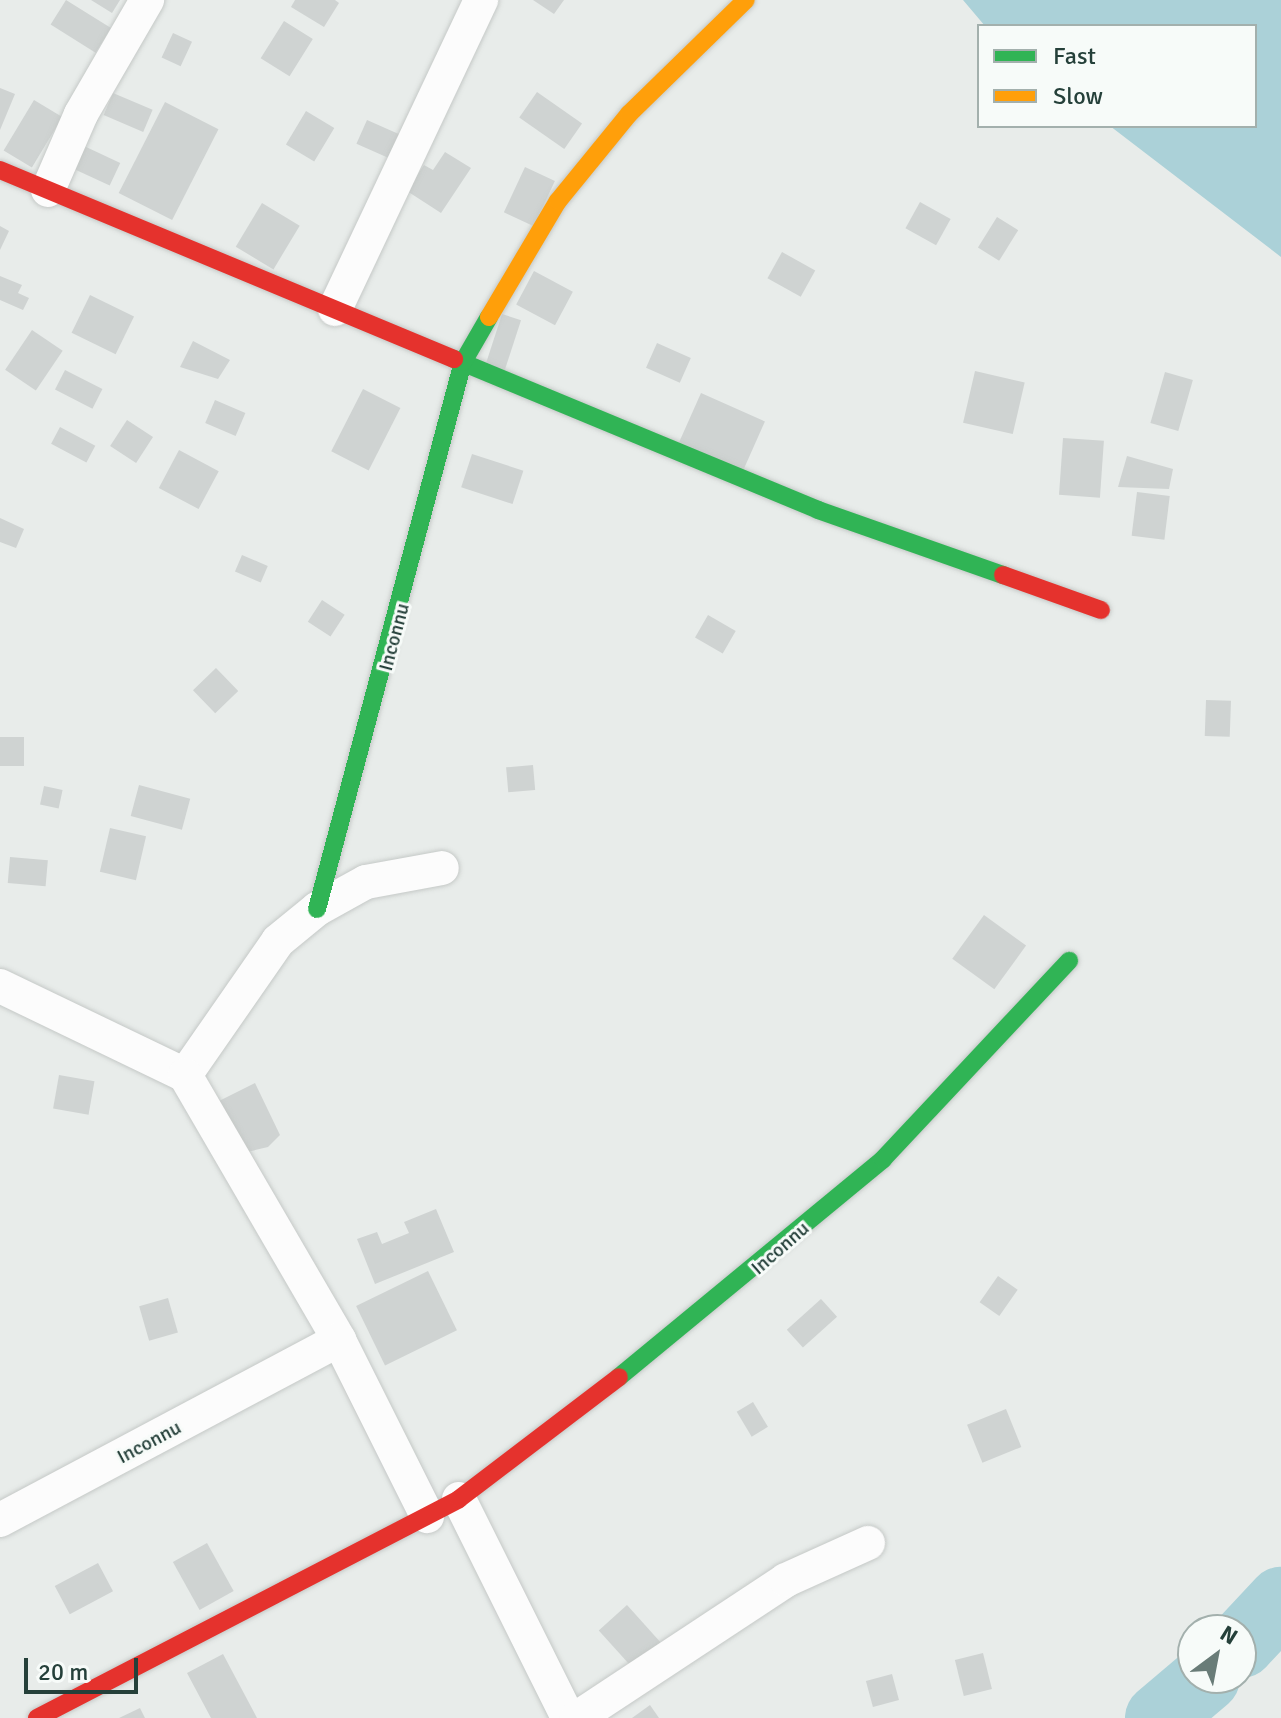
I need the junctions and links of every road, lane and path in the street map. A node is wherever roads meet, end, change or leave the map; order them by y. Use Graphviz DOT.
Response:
graph roads {
  1 [pos="147,0"];
  2 [pos="481,0"];
  3 [pos="746,0"];
  4 [pos="0,170"];
  5 [pos="48,190"];
  6 [pos="335,309"];
  7 [pos="463,362"];
  8 [pos="1101,610"];
  9 [pos="442,868"];
  10 [pos="317,909"];
  11 [pos="1069,961"];
  12 [pos="0,986"];
  13 [pos="185,1075"];
  14 [pos="339,1340"];
  15 [pos="459,1499"];
  16 [pos="427,1516"];
  17 [pos="0,1520"];
  18 [pos="868,1543"];
  19 [pos="37,1718"];
  20 [pos="568,1718"];
  21 [pos="577,1718"];
  1 -- 5 [label="street"];
  2 -- 6 [label="street"];
  3 -- 7 [label="street, Inconnu"];
  4 -- 5 [label="street"];
  5 -- 6 [label="street"];
  6 -- 7 [label="street"];
  7 -- 8 [label="street"];
  7 -- 10 [label="street, Inconnu"];
  9 -- 10 [label="street"];
  10 -- 13 [label="street"];
  11 -- 15 [label="street, Inconnu"];
  12 -- 13 [label="street"];
  13 -- 14 [label="street"];
  14 -- 16 [label="street"];
  14 -- 17 [label="street, Inconnu"];
  15 -- 16 [label="street, Inconnu"];
  15 -- 20 [label="street"];
  16 -- 19 [label="street, Inconnu"];
  18 -- 21 [label="street"];
}
